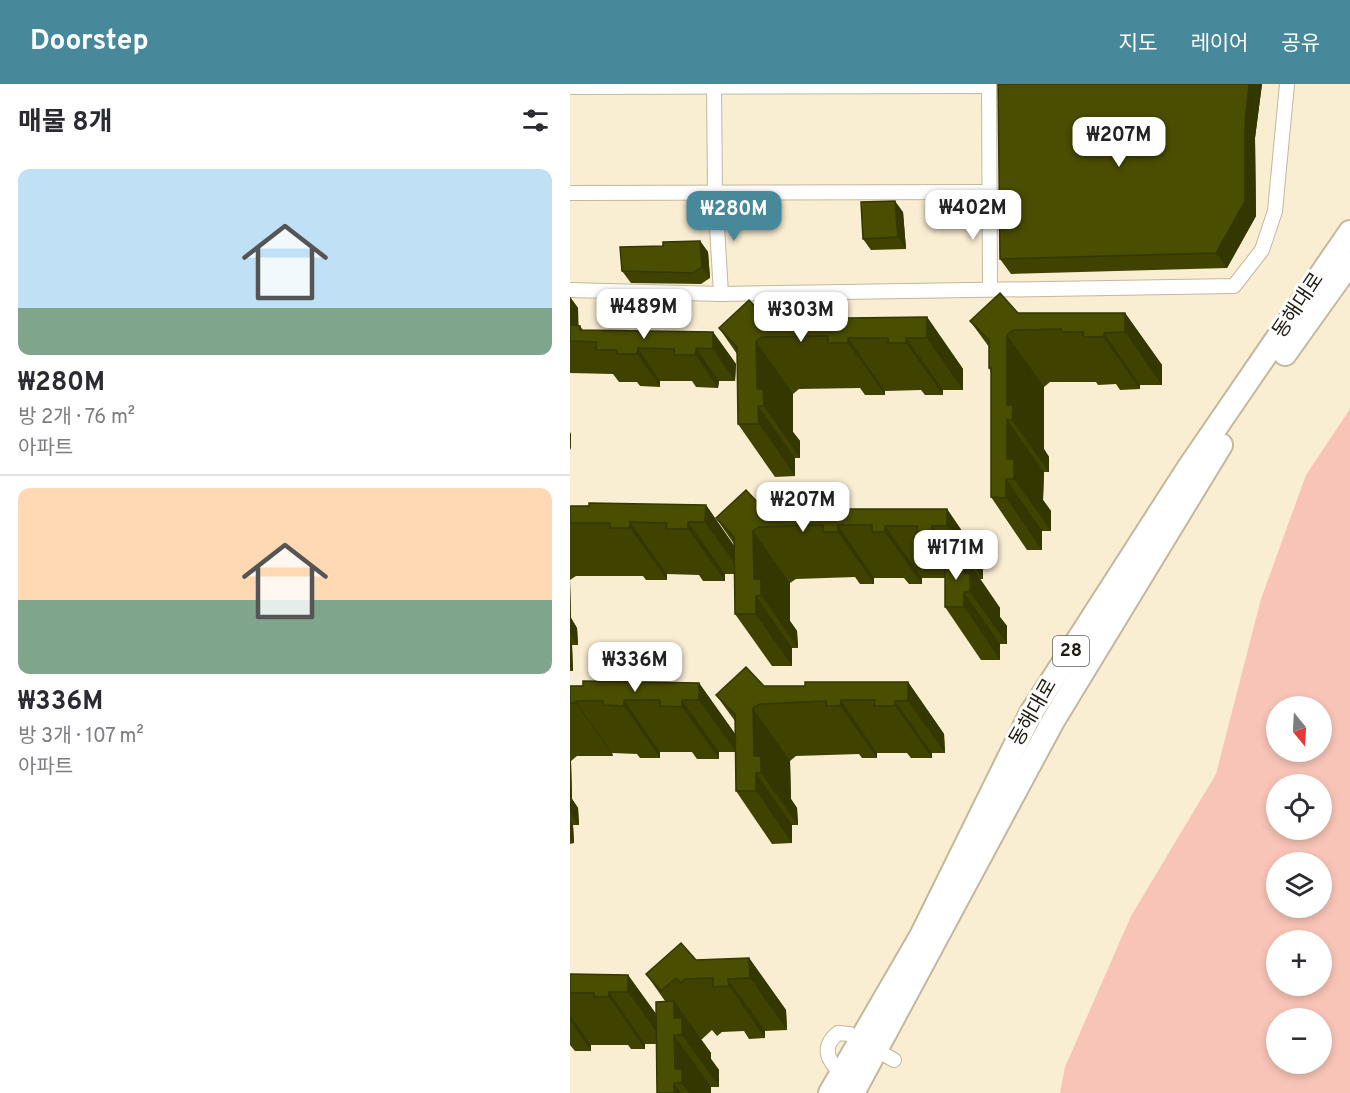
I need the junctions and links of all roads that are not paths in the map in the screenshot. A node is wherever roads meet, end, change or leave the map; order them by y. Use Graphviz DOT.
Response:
graph roads {
  1 [pos="714,84"];
  2 [pos="1287,84"];
  3 [pos="599,85"];
  4 [pos="813,85"];
  5 [pos="900,85"];
  6 [pos="989,85"];
  7 [pos="570,87"];
  8 [pos="988,192"];
  9 [pos="570,193"];
  10 [pos="715,193"];
  11 [pos="1350,232"];
  12 [pos="1350,263"];
  13 [pos="990,289"];
  14 [pos="570,290"];
  15 [pos="721,294"];
  16 [pos="850,1034"];
  17 [pos="836,1083"];
  18 [pos="854,1093"];
  1 -- 3 [label="street"];
  1 -- 4 [label="street"];
  1 -- 10 [label="street"];
  2 -- 13 [label="street"];
  3 -- 7 [label="street"];
  4 -- 5 [label="street"];
  5 -- 6 [label="street"];
  6 -- 8 [label="street"];
  8 -- 10 [label="street"];
  8 -- 13 [label="street"];
  9 -- 10 [label="street"];
  10 -- 15 [label="street"];
  11 -- 17 [label="main road, 동해대로 / 28"];
  12 -- 18 [label="main road"];
  13 -- 15 [label="street"];
  14 -- 15 [label="street"];
  16 -- 17 [label="street"];
}
